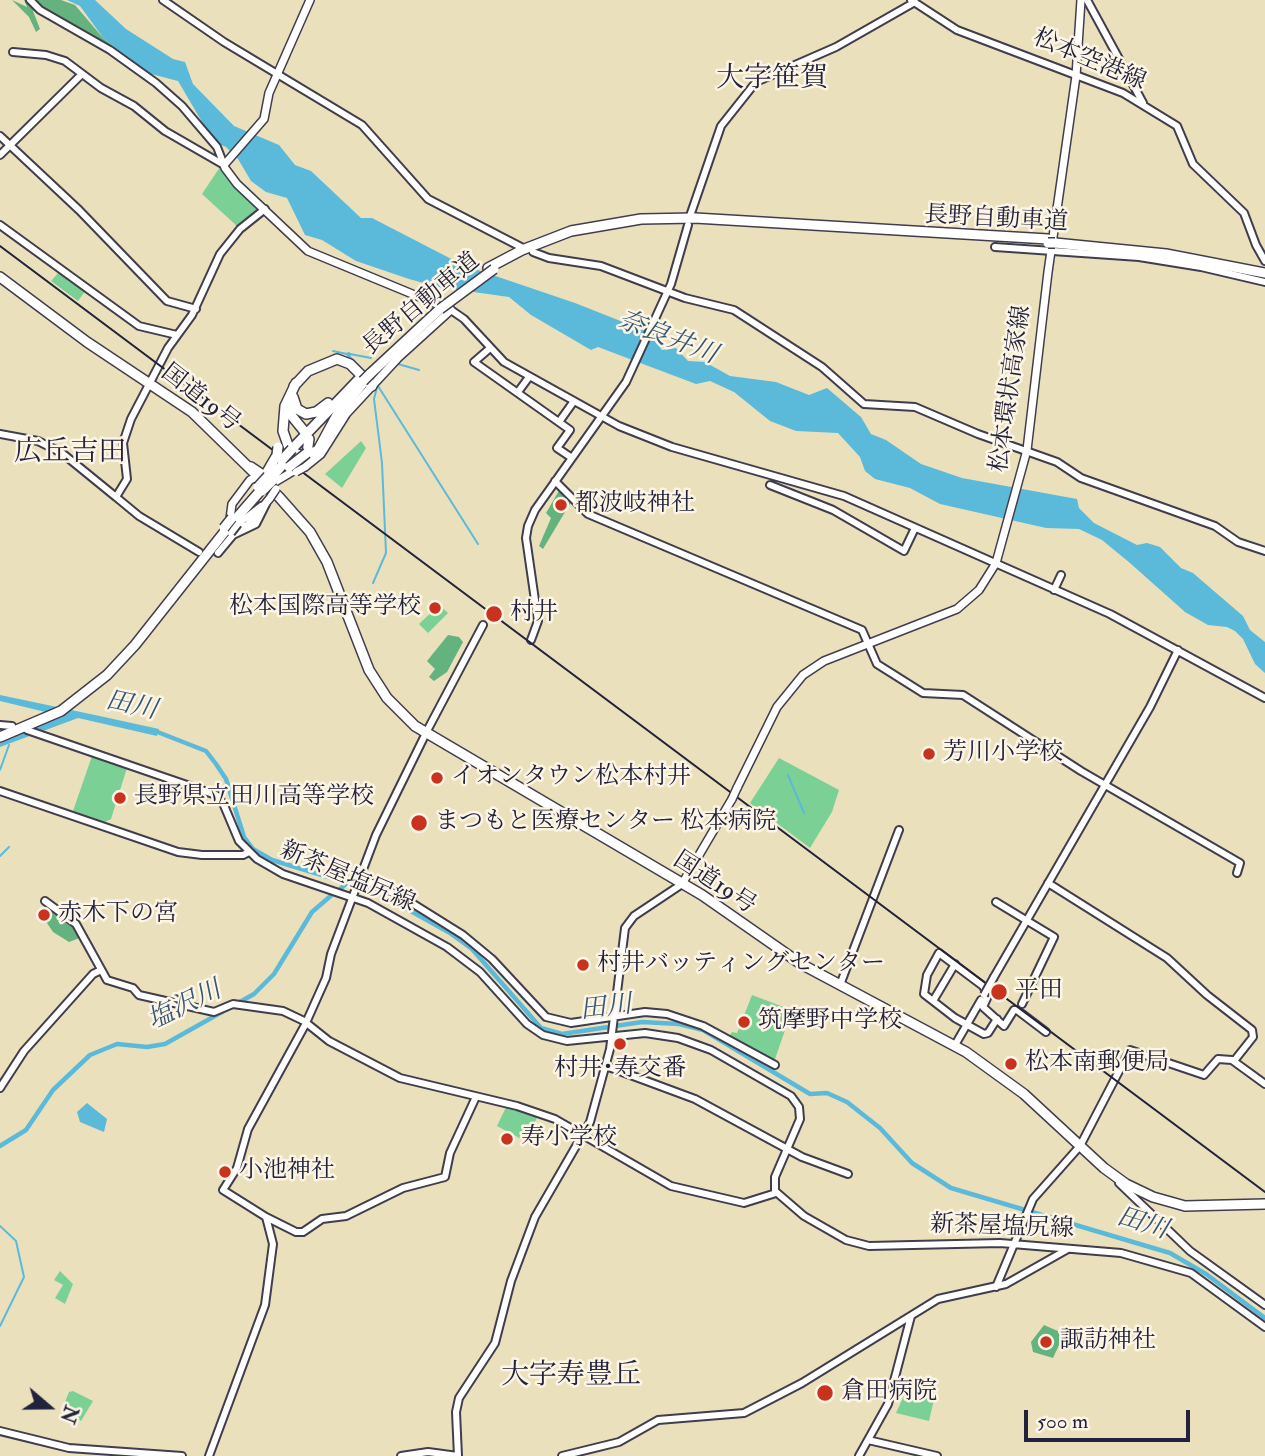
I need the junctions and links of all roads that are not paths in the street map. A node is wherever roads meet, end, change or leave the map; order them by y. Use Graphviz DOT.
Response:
graph roads {
  1 [pos="30,0"];
  2 [pos="163,0"];
  3 [pos="310,0"];
  4 [pos="915,1"];
  5 [pos="1083,1"];
  6 [pos="13,52"];
  7 [pos="278,72"];
  8 [pos="82,74"];
  9 [pos="1076,76"];
  10 [pos="1146,105"];
  11 [pos="0,136"];
  12 [pos="10,145"];
  13 [pos="0,155"];
  14 [pos="227,162"];
  15 [pos="265,209"];
  16 [pos="690,216"];
  17 [pos="0,225"];
  18 [pos="688,225"];
  19 [pos="1052,243"];
  20 [pos="520,247"];
  21 [pos="995,247"];
  22 [pos="533,252"];
  23 [pos="1265,261"];
  24 [pos="1265,271"];
  25 [pos="0,280"];
  26 [pos="1265,282"];
  27 [pos="667,292"];
  28 [pos="438,308"];
  29 [pos="196,309"];
  30 [pos="452,310"];
  31 [pos="177,335"];
  32 [pos="489,349"];
  33 [pos="365,376"];
  34 [pos="529,377"];
  35 [pos="150,386"];
  36 [pos="296,386"];
  37 [pos="517,393"];
  38 [pos="574,401"];
  39 [pos="601,416"];
  40 [pos="559,422"];
  41 [pos="0,434"];
  42 [pos="233,449"];
  43 [pos="1027,450"];
  44 [pos="572,458"];
  45 [pos="286,462"];
  46 [pos="555,481"];
  47 [pos="265,485"];
  48 [pos="770,485"];
  49 [pos="238,496"];
  50 [pos="116,497"];
  51 [pos="915,528"];
  52 [pos="228,532"];
  53 [pos="1265,551"];
  54 [pos="199,552"];
  55 [pos="209,558"];
  56 [pos="996,563"];
  57 [pos="1061,575"];
  58 [pos="338,587"];
  59 [pos="1054,590"];
  60 [pos="483,625"];
  61 [pos="531,640"];
  62 [pos="868,644"];
  63 [pos="1178,650"];
  64 [pos="1265,698"];
  65 [pos="0,725"];
  66 [pos="12,726"];
  67 [pos="28,731"];
  68 [pos="425,733"];
  69 [pos="0,735"];
  70 [pos="1104,785"];
  71 [pos="0,791"];
  72 [pos="899,830"];
  73 [pos="249,852"];
  74 [pos="1237,873"];
  75 [pos="359,877"];
  76 [pos="1048,883"];
  77 [pos="682,884"];
  78 [pos="352,895"];
  79 [pos="45,901"];
  80 [pos="996,902"];
  81 [pos="1027,920"];
  82 [pos="955,964"];
  83 [pos="101,970"];
  84 [pos="841,985"];
  85 [pos="933,1001"];
  86 [pos="1022,1004"];
  87 [pos="613,1017"];
  88 [pos="997,1019"];
  89 [pos="306,1023"];
  90 [pos="966,1025"];
  91 [pos="1046,1032"];
  92 [pos="611,1035"];
  93 [pos="955,1045"];
  94 [pos="1234,1062"];
  95 [pos="775,1065"];
  96 [pos="606,1066"];
  97 [pos="1265,1084"];
  98 [pos="0,1088"];
  99 [pos="475,1098"];
  100 [pos="585,1136"];
  101 [pos="1080,1146"];
  102 [pos="787,1149"];
  103 [pos="848,1174"];
  104 [pos="1116,1177"];
  105 [pos="776,1193"];
  106 [pos="1265,1204"];
  107 [pos="266,1217"];
  108 [pos="1013,1244"];
  109 [pos="1068,1249"];
  110 [pos="996,1287"];
  111 [pos="1265,1305"];
  112 [pos="911,1316"];
  113 [pos="1265,1327"];
  114 [pos="0,1431"];
  115 [pos="868,1440"];
  116 [pos="182,1456"];
  117 [pos="209,1456"];
  118 [pos="401,1456"];
  119 [pos="458,1456"];
  120 [pos="562,1456"];
  121 [pos="859,1456"];
  122 [pos="937,1456"];
  1 -- 14 [label="street"];
  2 -- 7 [label="street"];
  3 -- 7 [label="main road"];
  4 -- 9 [label="street, 松本空港線"];
  4 -- 16 [label="street"];
  5 -- 9 [label="main road, 松本環状高家線"];
  5 -- 10 [label="street"];
  6 -- 8 [label="street"];
  7 -- 14 [label="main road"];
  7 -- 20 [label="street"];
  8 -- 12 [label="street"];
  8 -- 14 [label="street"];
  9 -- 10 [label="street, 松本空港線"];
  9 -- 19 [label="main road, 松本環状高家線"];
  10 -- 23 [label="street, 松本空港線"];
  11 -- 12 [label="street"];
  12 -- 13 [label="street"];
  12 -- 29 [label="street"];
  14 -- 15 [label="main road"];
  15 -- 29 [label="street"];
  15 -- 30 [label="main road"];
  17 -- 31 [label="street"];
  18 -- 27 [label="street"];
  19 -- 21 [label="street"];
  19 -- 24 [label="highway, 長野自動車道"];
  19 -- 26 [label="street"];
  19 -- 28 [label="highway, 長野自動車道, bridge"];
  19 -- 43 [label="main road, 松本環状高家線"];
  22 -- 27 [label="street"];
  25 -- 35 [label="highway, 国道19号"];
  27 -- 39 [label="street"];
  27 -- 43 [label="street"];
  28 -- 33 [label="highway, 長野自動車道"];
  28 -- 33 [label="highway, 長野自動車道"];
  29 -- 31 [label="street"];
  30 -- 32 [label="street"];
  30 -- 33 [label="main road"];
  31 -- 35 [label="street"];
  32 -- 34 [label="street"];
  32 -- 37 [label="street"];
  33 -- 36 [label="highway"];
  33 -- 36 [label="highway"];
  33 -- 36 [label="highway"];
  33 -- 45 [label="highway, 長野自動車道, bridge"];
  33 -- 45 [label="main road, bridge"];
  34 -- 37 [label="street"];
  34 -- 38 [label="street"];
  35 -- 42 [label="highway, 国道19号"];
  35 -- 47 [label="highway, 国道19号"];
  35 -- 50 [label="street"];
  36 -- 45 [label="highway"];
  36 -- 45 [label="highway, bridge"];
  37 -- 40 [label="street"];
  38 -- 39 [label="street"];
  38 -- 40 [label="street"];
  39 -- 44 [label="street"];
  39 -- 51 [label="street"];
  40 -- 44 [label="street"];
  41 -- 50 [label="street"];
  42 -- 45 [label="main road"];
  42 -- 47 [label="highway, 国道19号"];
  43 -- 53 [label="street"];
  43 -- 56 [label="main road, 松本環状高家線"];
  44 -- 46 [label="street"];
  45 -- 47 [label="highway"];
  45 -- 47 [label="highway"];
  46 -- 61 [label="street"];
  46 -- 62 [label="street"];
  47 -- 49 [label="main road"];
  47 -- 49 [label="main road"];
  47 -- 49 [label="main road"];
  47 -- 52 [label="highway, bridge"];
  47 -- 52 [label="street"];
  47 -- 58 [label="highway, 国道19号"];
  47 -- 58 [label="highway, 国道19号"];
  48 -- 51 [label="street"];
  50 -- 54 [label="street"];
  51 -- 56 [label="street"];
  52 -- 55 [label="street"];
  52 -- 69 [label="highway"];
  56 -- 59 [label="street"];
  56 -- 62 [label="main road, 松本環状高家線"];
  57 -- 59 [label="street"];
  58 -- 68 [label="highway, 国道19号"];
  59 -- 63 [label="street"];
  60 -- 68 [label="street"];
  62 -- 70 [label="street"];
  62 -- 77 [label="main road, 松本環状高家線, bridge"];
  63 -- 64 [label="street"];
  63 -- 70 [label="street"];
  65 -- 66 [label="street"];
  67 -- 73 [label="street, 新茶屋塩尻線"];
  68 -- 75 [label="street"];
  68 -- 77 [label="highway, 国道19号"];
  70 -- 74 [label="street"];
  70 -- 76 [label="street"];
  71 -- 73 [label="street"];
  72 -- 84 [label="street"];
  73 -- 78 [label="street, 新茶屋塩尻線"];
  75 -- 78 [label="street"];
  75 -- 87 [label="street"];
  76 -- 81 [label="street"];
  76 -- 94 [label="street"];
  77 -- 84 [label="highway, 国道19号"];
  77 -- 87 [label="street"];
  78 -- 89 [label="street"];
  78 -- 92 [label="street, 新茶屋塩尻線"];
  79 -- 83 [label="street"];
  80 -- 81 [label="street"];
  81 -- 86 [label="street"];
  81 -- 90 [label="street, bridge"];
  82 -- 85 [label="street"];
  82 -- 85 [label="street"];
  82 -- 88 [label="street"];
  83 -- 89 [label="street"];
  83 -- 98 [label="street"];
  84 -- 93 [label="highway, 国道19号"];
  85 -- 90 [label="street"];
  87 -- 92 [label="street"];
  87 -- 95 [label="street"];
  88 -- 90 [label="street"];
  88 -- 91 [label="street"];
  89 -- 99 [label="street"];
  89 -- 107 [label="street"];
  90 -- 93 [label="street"];
  92 -- 96 [label="street"];
  92 -- 102 [label="street, 新茶屋塩尻線"];
  93 -- 101 [label="highway, 国道19号"];
  94 -- 97 [label="street"];
  94 -- 101 [label="street"];
  96 -- 100 [label="street"];
  96 -- 102 [label="street"];
  99 -- 100 [label="street"];
  99 -- 107 [label="street"];
  100 -- 105 [label="street"];
  100 -- 119 [label="street"];
  101 -- 104 [label="highway, 国道19号"];
  101 -- 108 [label="street"];
  102 -- 103 [label="street"];
  102 -- 105 [label="street, 新茶屋塩尻線"];
  104 -- 106 [label="highway, 国道19号"];
  104 -- 111 [label="street"];
  105 -- 108 [label="street, 新茶屋塩尻線"];
  107 -- 117 [label="street"];
  108 -- 109 [label="street, 新茶屋塩尻線"];
  108 -- 110 [label="street"];
  109 -- 110 [label="street"];
  109 -- 113 [label="street, 新茶屋塩尻線"];
  110 -- 112 [label="street"];
  112 -- 115 [label="street"];
  112 -- 120 [label="street"];
  114 -- 116 [label="street"];
  115 -- 121 [label="street"];
  115 -- 122 [label="street"];
  118 -- 119 [label="street"];
}
